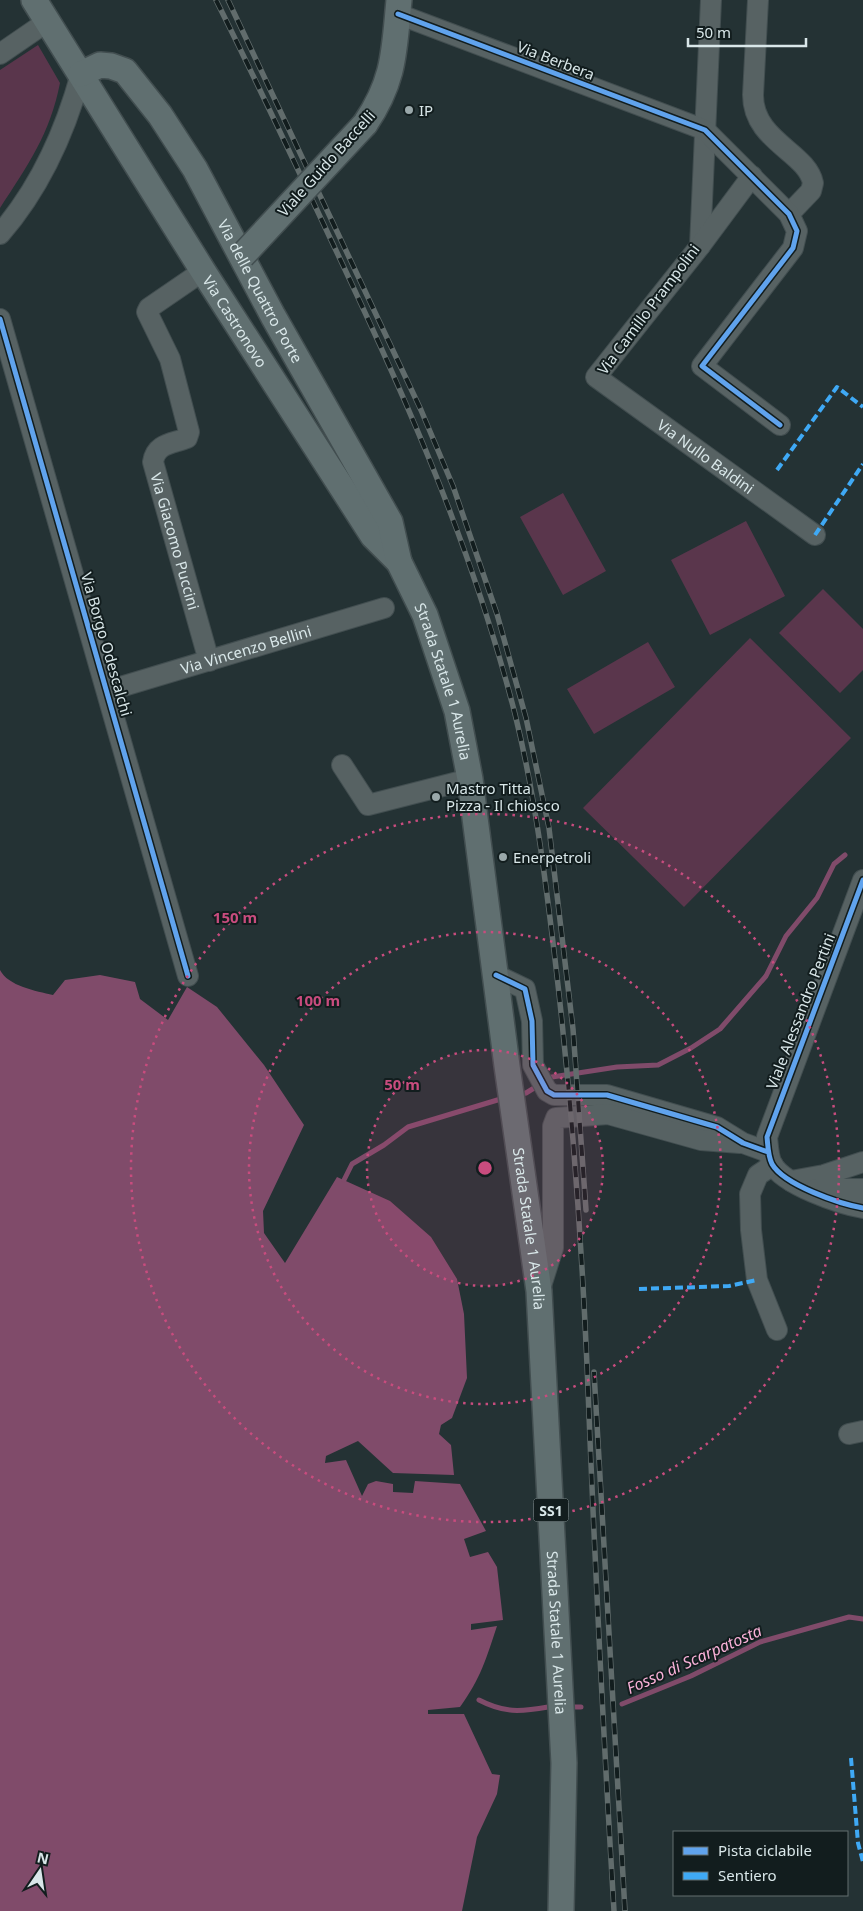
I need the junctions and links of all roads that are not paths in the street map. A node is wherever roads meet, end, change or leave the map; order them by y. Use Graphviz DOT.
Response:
graph roads {
  1 [pos="34,0"];
  2 [pos="758,0"];
  3 [pos="707,1"];
  4 [pos="399,7"];
  5 [pos="48,21"];
  6 [pos="0,54"];
  7 [pos="81,74"];
  8 [pos="705,130"];
  9 [pos="752,176"];
  10 [pos="789,214"];
  11 [pos="0,234"];
  12 [pos="700,246"];
  13 [pos="242,256"];
  14 [pos="203,271"];
  15 [pos="0,319"];
  16 [pos="596,377"];
  17 [pos="780,425"];
  18 [pos="815,535"];
  19 [pos="399,562"];
  20 [pos="384,608"];
  21 [pos="209,661"];
  22 [pos="107,691"];
  23 [pos="342,765"];
  24 [pos="470,779"];
  25 [pos="863,880"];
  26 [pos="496,975"];
  27 [pos="188,976"];
  28 [pos="743,1143"];
  29 [pos="770,1158"];
  30 [pos="863,1162"];
  31 [pos="791,1180"];
  32 [pos="863,1189"];
  33 [pos="809,1190"];
  34 [pos="863,1208"];
  35 [pos="539,1291"];
  36 [pos="777,1330"];
  37 [pos="561,1911"];
  1 -- 5 [label="main road, Via Castronovo"];
  2 -- 10 [label="street"];
  3 -- 8 [label="street, Via Camillo Prampolini"];
  4 -- 8 [label="street, Via Berbera"];
  4 -- 13 [label="main road, Viale Guido Baccelli, bridge"];
  5 -- 6 [label="street"];
  5 -- 7 [label="main road, Via Castronovo"];
  7 -- 11 [label="street"];
  7 -- 13 [label="main road, Via delle Quattro Porte"];
  7 -- 14 [label="main road, Via Castronovo"];
  8 -- 9 [label="street"];
  8 -- 12 [label="street, Via Camillo Prampolini"];
  9 -- 10 [label="street"];
  9 -- 12 [label="street"];
  10 -- 17 [label="street"];
  12 -- 16 [label="street, Via Camillo Prampolini"];
  13 -- 19 [label="main road, Via delle Quattro Porte"];
  14 -- 19 [label="main road, Via Castronovo"];
  14 -- 21 [label="street, Via Giacomo Puccini"];
  15 -- 22 [label="street, Via Borgo Odescalchi"];
  16 -- 18 [label="street, Via Nullo Baldini"];
  19 -- 24 [label="main road, Strada Statale 1 Aurelia / SS1"];
  20 -- 21 [label="street, Via Vincenzo Bellini"];
  21 -- 22 [label="street, Via Vincenzo Bellini"];
  22 -- 27 [label="street, Via Borgo Odescalchi"];
  23 -- 24 [label="street"];
  24 -- 26 [label="main road, Strada Statale 1 Aurelia / SS1"];
  25 -- 29 [label="street, Viale Alessandro Pertini"];
  26 -- 28 [label="street"];
  26 -- 35 [label="main road, Strada Statale 1 Aurelia / SS1"];
  28 -- 29 [label="street"];
  28 -- 35 [label="street"];
  29 -- 31 [label="street"];
  29 -- 36 [label="street"];
  30 -- 31 [label="street"];
  31 -- 33 [label="street"];
  32 -- 33 [label="street"];
  33 -- 34 [label="street"];
  35 -- 37 [label="main road, Strada Statale 1 Aurelia / SS1"];
}
